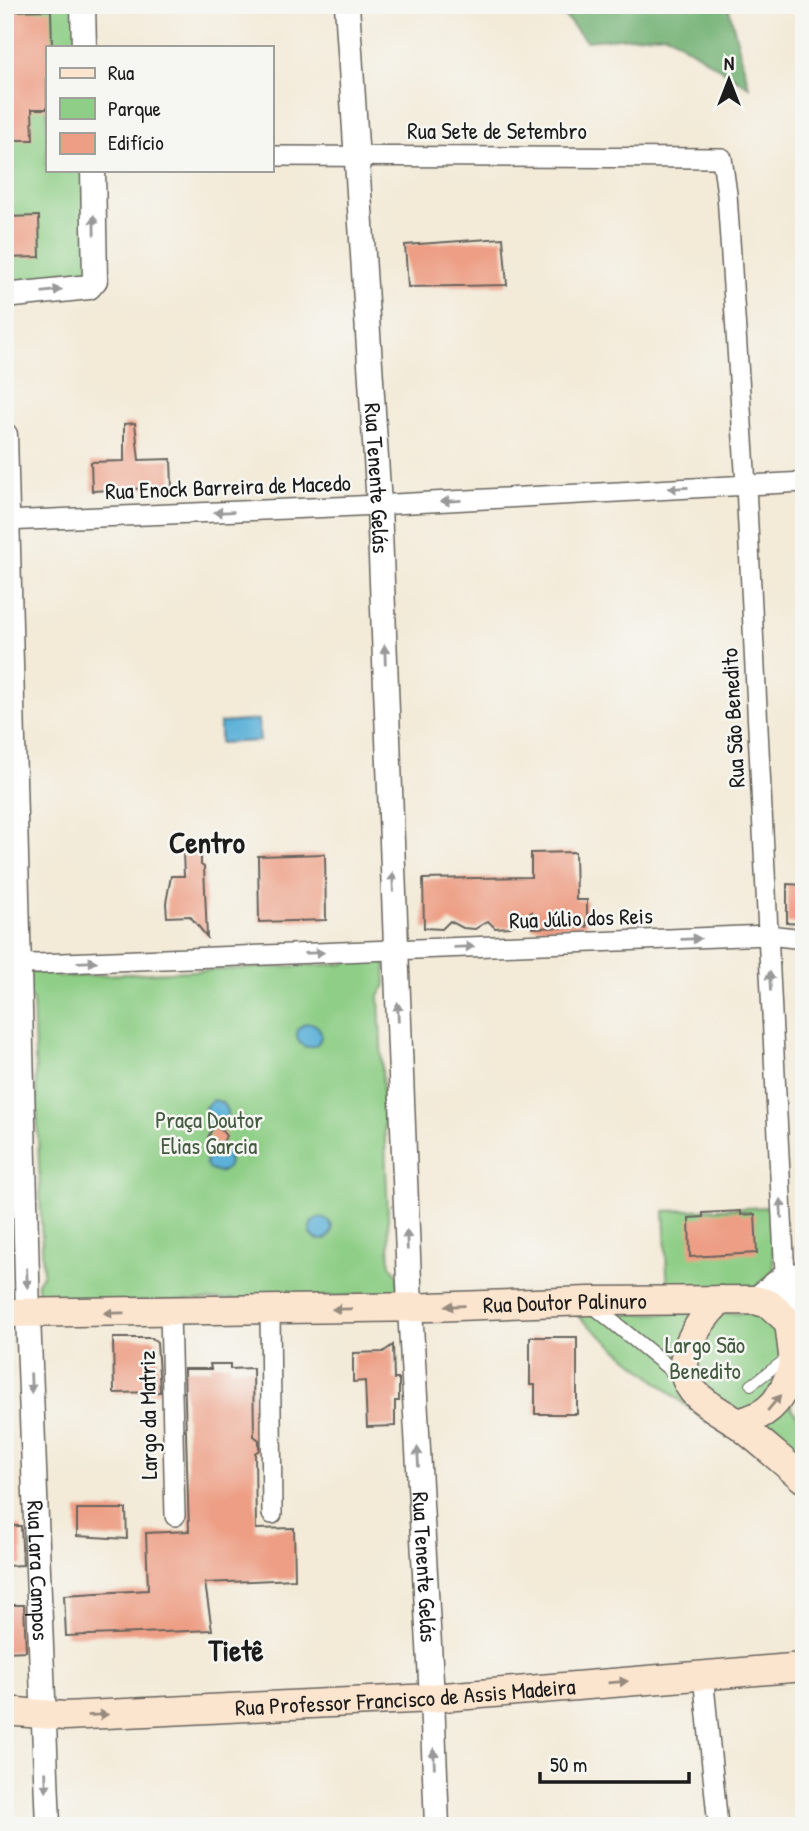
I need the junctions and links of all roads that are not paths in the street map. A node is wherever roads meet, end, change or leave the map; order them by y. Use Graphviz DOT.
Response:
graph roads {
  1 [pos="83,5"];
  2 [pos="347,5"];
  3 [pos="85,46"];
  4 [pos="357,155"];
  5 [pos="273,156"];
  6 [pos="722,158"];
  7 [pos="93,172"];
  8 [pos="5,296"];
  9 [pos="5,435"];
  10 [pos="804,482"];
  11 [pos="746,485"];
  12 [pos="379,505"];
  13 [pos="6,521"];
  14 [pos="768,935"];
  15 [pos="804,939"];
  16 [pos="396,950"];
  17 [pos="12,964"];
  18 [pos="794,1276"];
  19 [pos="720,1300"];
  20 [pos="755,1300"];
  21 [pos="589,1301"];
  22 [pos="410,1308"];
  23 [pos="270,1310"];
  24 [pos="170,1312"];
  25 [pos="17,1314"];
  26 [pos="789,1322"];
  27 [pos="797,1356"];
  28 [pos="687,1383"];
  29 [pos="751,1385"];
  30 [pos="804,1392"];
  31 [pos="736,1423"];
  32 [pos="804,1479"];
  33 [pos="272,1514"];
  34 [pos="174,1516"];
  35 [pos="804,1667"];
  36 [pos="704,1675"];
  37 [pos="432,1698"];
  38 [pos="5,1711"];
  39 [pos="44,1716"];
  40 [pos="48,1826"];
  41 [pos="437,1826"];
  42 [pos="718,1826"];
  1 -- 3 [label="street"];
  2 -- 4 [label="street, Rua Tenente Gelás"];
  4 -- 5 [label="street, Rua Sete de Setembro"];
  4 -- 6 [label="street, Rua Sete de Setembro"];
  4 -- 12 [label="street, Rua Tenente Gelás"];
  6 -- 11 [label="street, Rua São Benedito"];
  8 -- 7 [label="street, one-way"];
  9 -- 13 [label="street"];
  10 -- 11 [label="street, Rua Enock Barreira de Macedo"];
  11 -- 12 [label="street, Rua Enock Barreira de Macedo, one-way"];
  11 -- 14 [label="street, Rua São Benedito"];
  12 -- 13 [label="street, Rua Enock Barreira de Macedo, one-way"];
  16 -- 12 [label="street, Rua Tenente Gelás, one-way"];
  13 -- 17 [label="street"];
  14 -- 15 [label="street, Rua Júlio dos Reis"];
  16 -- 14 [label="street, Rua Júlio dos Reis, one-way"];
  18 -- 14 [label="street, Rua São Benedito, one-way"];
  17 -- 16 [label="street, one-way"];
  22 -- 16 [label="street, one-way"];
  17 -- 25 [label="street, one-way"];
  18 -- 20 [label="street"];
  18 -- 26 [label="street"];
  19 -- 20 [label="main road"];
  19 -- 21 [label="main road, Rua Doutor Palinuro"];
  19 -- 28 [label="main road"];
  20 -- 26 [label="main road"];
  21 -- 22 [label="main road, Rua Doutor Palinuro, one-way"];
  21 -- 28 [label="street"];
  22 -- 23 [label="main road, one-way"];
  37 -- 22 [label="street, Rua Tenente Gelás, one-way"];
  23 -- 24 [label="main road"];
  23 -- 33 [label="street"];
  24 -- 25 [label="main road, one-way"];
  24 -- 34 [label="street, Largo da Matriz"];
  25 -- 39 [label="street, Rua Lara Campos, one-way"];
  26 -- 27 [label="main road"];
  27 -- 29 [label="lane"];
  27 -- 30 [label="main road"];
  31 -- 27 [label="main road, one-way"];
  28 -- 31 [label="main road"];
  31 -- 32 [label="main road"];
  35 -- 36 [label="main road, Rua Professor Francisco de Assis Madeira"];
  37 -- 36 [label="main road, Rua Professor Francisco de Assis Madeira, one-way"];
  36 -- 42 [label="street"];
  39 -- 37 [label="main road, Rua Professor Francisco de Assis Madeira, one-way"];
  41 -- 37 [label="street, Rua Tenente Gelás, one-way"];
  38 -- 39 [label="main road, Rua Professor Francisco de Assis Madeira"];
  39 -- 40 [label="street, Rua Lara Campos, one-way"];
}
